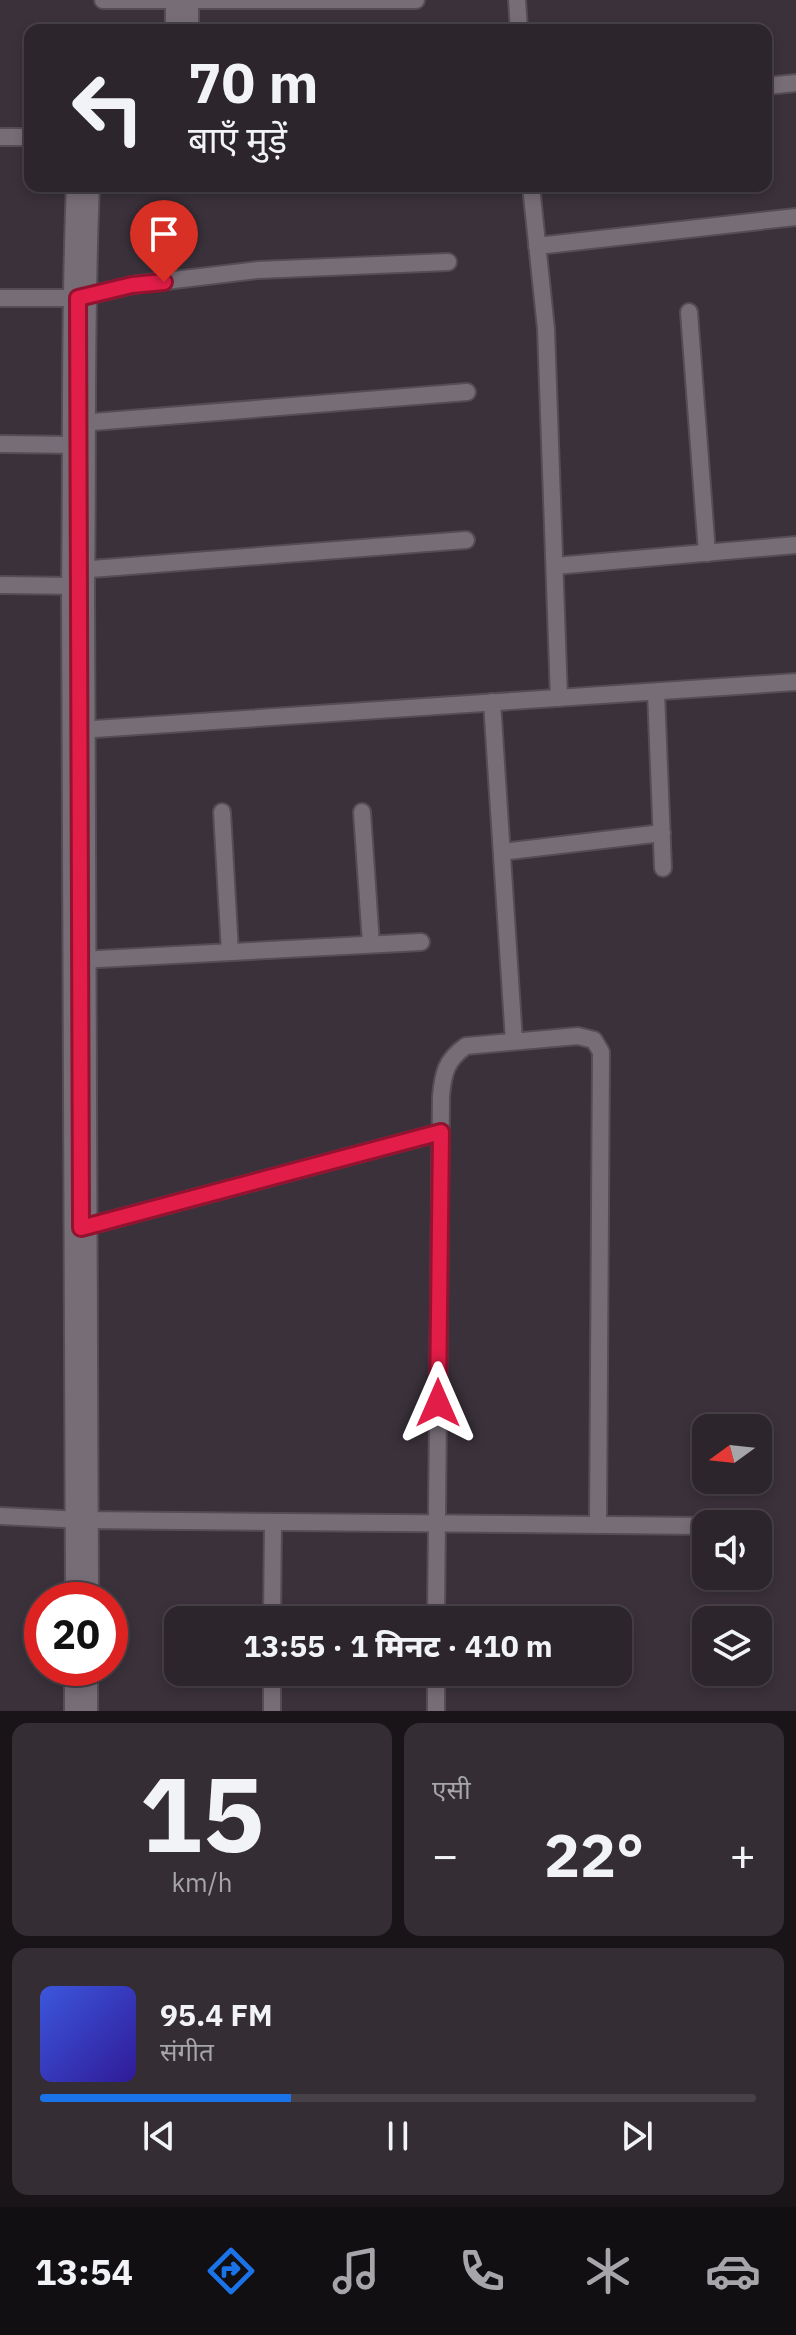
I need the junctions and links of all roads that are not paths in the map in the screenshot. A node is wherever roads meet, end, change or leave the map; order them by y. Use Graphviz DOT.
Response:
graph roads {
  1 [pos="103,0"];
  2 [pos="416,0"];
  3 [pos="517,0"];
  4 [pos="182,11"];
  5 [pos="519,24"];
  6 [pos="796,83"];
  7 [pos="772,85"];
  8 [pos="0,137"];
  9 [pos="24,137"];
  10 [pos="83,192"];
  11 [pos="532,192"];
  12 [pos="796,217"];
  13 [pos="537,246"];
  14 [pos="448,262"];
  15 [pos="0,298"];
  16 [pos="78,298"];
  17 [pos="689,312"];
  18 [pos="467,392"];
  19 [pos="80,434"];
  20 [pos="0,444"];
  21 [pos="466,540"];
  22 [pos="796,545"];
  23 [pos="707,553"];
  24 [pos="555,566"];
  25 [pos="78,578"];
  26 [pos="0,585"];
  27 [pos="796,682"];
  28 [pos="656,692"];
  29 [pos="559,698"];
  30 [pos="492,702"];
  31 [pos="79,730"];
  32 [pos="222,812"];
  33 [pos="362,812"];
  34 [pos="662,833"];
  35 [pos="502,852"];
  36 [pos="663,868"];
  37 [pos="421,942"];
  38 [pos="371,944"];
  39 [pos="230,952"];
  40 [pos="80,960"];
  41 [pos="514,1041"];
  42 [pos="441,1132"];
  43 [pos="81,1228"];
  44 [pos="0,1516"];
  45 [pos="83,1520"];
  46 [pos="273,1522"];
  47 [pos="436,1523"];
  48 [pos="598,1525"];
  49 [pos="692,1526"];
  50 [pos="82,1582"];
  51 [pos="272,1606"];
  52 [pos="436,1606"];
  53 [pos="81,1686"];
  54 [pos="272,1686"];
  55 [pos="436,1686"];
  56 [pos="81,1711"];
  57 [pos="272,1711"];
  58 [pos="436,1711"];
  1 -- 4 [label="lane"];
  2 -- 4 [label="lane"];
  3 -- 5 [label="lane"];
  6 -- 7 [label="lane"];
  8 -- 9 [label="lane"];
  10 -- 16 [label="street"];
  11 -- 13 [label="lane"];
  12 -- 13 [label="lane"];
  13 -- 24 [label="lane"];
  14 -- 16 [label="lane"];
  15 -- 16 [label="lane"];
  16 -- 19 [label="street"];
  17 -- 23 [label="lane"];
  18 -- 19 [label="lane"];
  19 -- 20 [label="lane"];
  19 -- 25 [label="street"];
  21 -- 25 [label="lane"];
  22 -- 23 [label="lane"];
  23 -- 24 [label="lane"];
  24 -- 29 [label="lane"];
  25 -- 26 [label="lane"];
  25 -- 31 [label="street"];
  27 -- 28 [label="lane"];
  28 -- 29 [label="lane"];
  28 -- 34 [label="lane"];
  29 -- 30 [label="lane"];
  30 -- 31 [label="lane"];
  30 -- 35 [label="lane"];
  31 -- 40 [label="street"];
  32 -- 39 [label="lane"];
  33 -- 38 [label="lane"];
  34 -- 35 [label="lane"];
  34 -- 36 [label="lane"];
  35 -- 41 [label="lane"];
  37 -- 38 [label="lane"];
  38 -- 39 [label="lane"];
  39 -- 40 [label="lane"];
  40 -- 43 [label="street"];
  41 -- 42 [label="lane"];
  41 -- 48 [label="lane"];
  42 -- 43 [label="lane"];
  42 -- 47 [label="lane"];
  43 -- 45 [label="street"];
  44 -- 45 [label="lane"];
  45 -- 46 [label="lane"];
  45 -- 50 [label="street"];
  46 -- 47 [label="lane"];
  46 -- 51 [label="lane"];
  47 -- 48 [label="lane"];
  47 -- 52 [label="lane"];
  48 -- 49 [label="lane"];
  53 -- 56 [label="street"];
  54 -- 57 [label="lane"];
  55 -- 58 [label="lane"];
}
